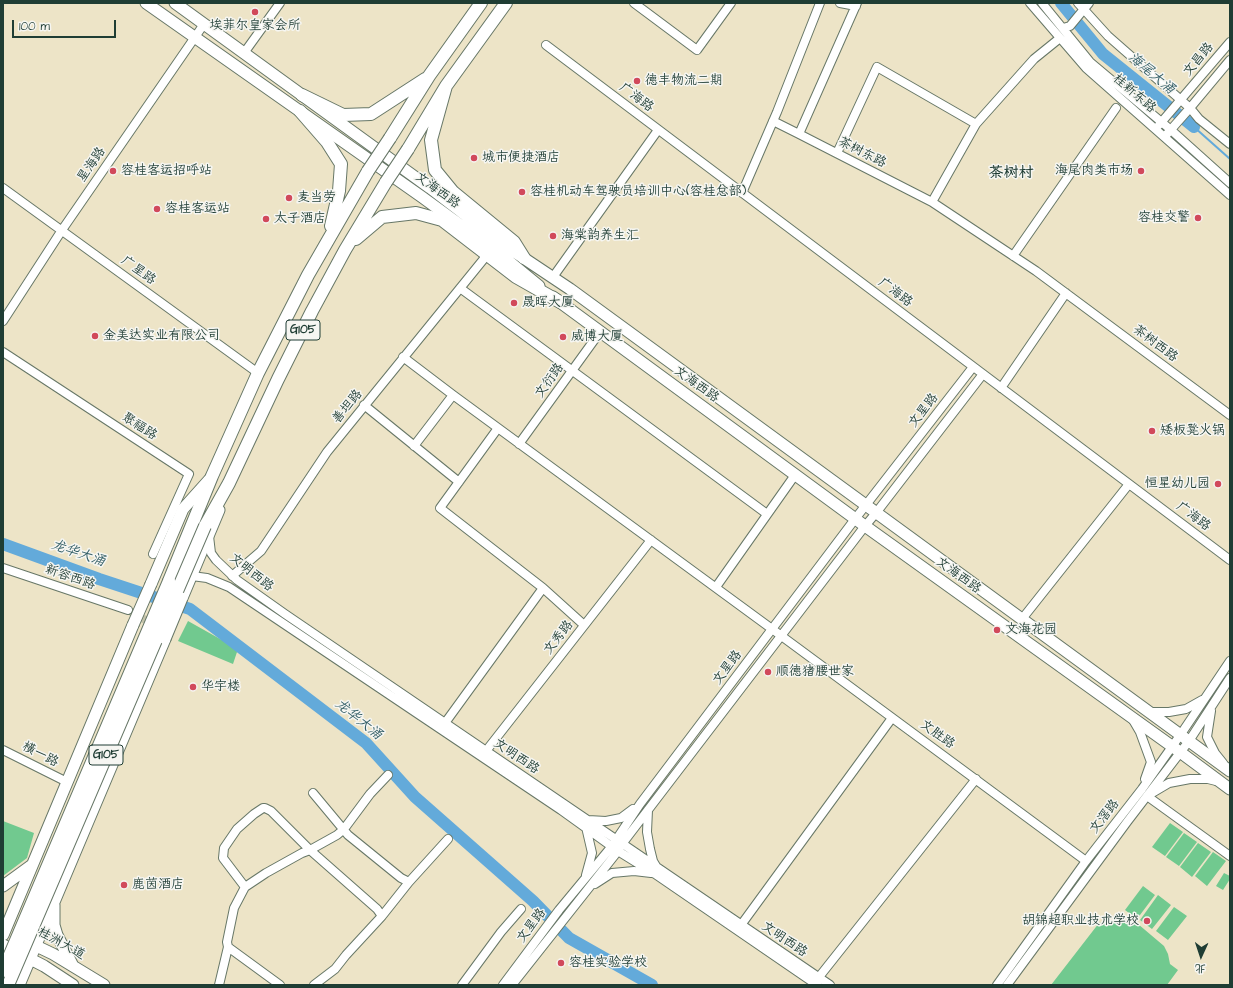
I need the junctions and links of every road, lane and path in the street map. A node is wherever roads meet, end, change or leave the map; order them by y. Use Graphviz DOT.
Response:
graph roads {
  1 [pos="146,3"];
  2 [pos="175,3"];
  3 [pos="280,3"];
  4 [pos="481,3"];
  5 [pos="506,3"];
  6 [pos="634,3"];
  7 [pos="731,3"];
  8 [pos="820,3"];
  9 [pos="840,3"];
  10 [pos="1030,3"];
  11 [pos="1042,3"];
  12 [pos="856,5"];
  13 [pos="1083,6"];
  14 [pos="204,24"];
  15 [pos="1067,27"];
  16 [pos="194,38"];
  17 [pos="1060,38"];
  18 [pos="1230,42"];
  19 [pos="546,46"];
  20 [pos="244,53"];
  21 [pos="1230,60"];
  22 [pos="429,76"];
  23 [pos="446,86"];
  24 [pos="302,95"];
  25 [pos="1180,100"];
  26 [pos="1116,108"];
  27 [pos="1190,108"];
  28 [pos="300,112"];
  29 [pos="773,121"];
  30 [pos="1161,122"];
  31 [pos="976,124"];
  32 [pos="1156,129"];
  33 [pos="658,130"];
  34 [pos="1171,130"];
  35 [pos="799,134"];
  36 [pos="1164,137"];
  37 [pos="1230,144"];
  38 [pos="837,153"];
  39 [pos="1230,183"];
  40 [pos="3,188"];
  41 [pos="742,193"];
  42 [pos="1230,195"];
  43 [pos="932,202"];
  44 [pos="62,230"];
  45 [pos="329,237"];
  46 [pos="345,250"];
  47 [pos="487,254"];
  48 [pos="1013,256"];
  49 [pos="524,258"];
  50 [pos="1036,271"];
  51 [pos="553,277"];
  52 [pos="460,288"];
  53 [pos="1066,293"];
  54 [pos="560,302"];
  55 [pos="3,320"];
  56 [pos="600,332"];
  57 [pos="3,352"];
  58 [pos="403,357"];
  59 [pos="974,367"];
  60 [pos="572,370"];
  61 [pos="258,373"];
  62 [pos="983,374"];
  63 [pos="1001,388"];
  64 [pos="453,395"];
  65 [pos="364,405"];
  66 [pos="1230,415"];
  67 [pos="498,428"];
  68 [pos="519,444"];
  69 [pos="414,446"];
  70 [pos="795,475"];
  71 [pos="212,476"];
  72 [pos="459,482"];
  73 [pos="1129,484"];
  74 [pos="866,505"];
  75 [pos="876,513"];
  76 [pos="767,514"];
  77 [pos="855,519"];
  78 [pos="864,526"];
  79 [pos="207,530"];
  80 [pos="651,540"];
  81 [pos="153,554"];
  82 [pos="1230,560"];
  83 [pos="3,568"];
  84 [pos="192,576"];
  85 [pos="232,576"];
  86 [pos="716,587"];
  87 [pos="543,588"];
  88 [pos="128,610"];
  89 [pos="1022,619"];
  90 [pos="584,625"];
  91 [pos="772,629"];
  92 [pos="782,636"];
  93 [pos="1230,661"];
  94 [pos="1230,678"];
  95 [pos="1204,699"];
  96 [pos="1212,706"];
  97 [pos="1150,712"];
  98 [pos="892,718"];
  99 [pos="1131,718"];
  100 [pos="444,723"];
  101 [pos="1185,738"];
  102 [pos="1176,749"];
  103 [pos="3,750"];
  104 [pos="486,751"];
  105 [pos="1229,770"];
  106 [pos="388,774"];
  107 [pos="976,779"];
  108 [pos="67,782"];
  109 [pos="1226,786"];
  110 [pos="1145,792"];
  111 [pos="313,793"];
  112 [pos="640,804"];
  113 [pos="648,810"];
  114 [pos="587,824"];
  115 [pos="344,829"];
  116 [pos="448,839"];
  117 [pos="617,845"];
  118 [pos="310,850"];
  119 [pos="1230,856"];
  120 [pos="1086,862"];
  121 [pos="32,864"];
  122 [pos="656,871"];
  123 [pos="585,878"];
  124 [pos="409,882"];
  125 [pos="3,886"];
  126 [pos="245,887"];
  127 [pos="589,888"];
  128 [pos="22,889"];
  129 [pos="55,899"];
  130 [pos="521,909"];
  131 [pos="382,916"];
  132 [pos="557,920"];
  133 [pos="741,925"];
  134 [pos="552,927"];
  135 [pos="4,930"];
  136 [pos="3,945"];
  137 [pos="35,945"];
  138 [pos="228,947"];
  139 [pos="30,959"];
  140 [pos="74,966"];
  141 [pos="3,971"];
  142 [pos="818,981"];
  143 [pos="8,985"];
  144 [pos="19,985"];
  145 [pos="73,985"];
  146 [pos="104,985"];
  147 [pos="219,985"];
  148 [pos="280,985"];
  149 [pos="314,985"];
  150 [pos="462,985"];
  151 [pos="503,985"];
  152 [pos="512,985"];
  153 [pos="830,985"];
  154 [pos="997,985"];
  155 [pos="1007,985"];
  1 -- 16 [label="main road, 文海西路"];
  2 -- 14 [label="main road, 文海西路"];
  3 -- 20 [label="street"];
  4 -- 22 [label="highway, G105"];
  5 -- 23 [label="highway, G105"];
  6 -- 7 [label="street"];
  8 -- 29 [label="street"];
  9 -- 12 [label="street"];
  10 -- 17 [label="street, 桂新东路"];
  11 -- 15 [label="street, 桂新东路"];
  12 -- 35 [label="street"];
  13 -- 15 [label="street"];
  13 -- 25 [label="street"];
  14 -- 16 [label="street, 星海路"];
  14 -- 20 [label="main road, 文海西路"];
  15 -- 30 [label="street, 桂新东路"];
  16 -- 28 [label="main road, 文海西路"];
  16 -- 44 [label="street, 星海路"];
  17 -- 31 [label="street"];
  17 -- 32 [label="street, 桂新东路"];
  18 -- 25 [label="street, 文昌路"];
  19 -- 33 [label="street, 广海路"];
  20 -- 24 [label="main road, 文海西路"];
  21 -- 27 [label="street, 文昌路"];
  22 -- 24 [label="highway"];
  22 -- 45 [label="highway, G105, bridge"];
  23 -- 46 [label="highway, G105, bridge"];
  23 -- 49 [label="highway"];
  24 -- 49 [label="main road, 文海西路"];
  25 -- 27 [label="street"];
  25 -- 30 [label="street, 文昌路"];
  26 -- 48 [label="street"];
  27 -- 34 [label="street, 文昌路"];
  27 -- 37 [label="street"];
  28 -- 45 [label="highway"];
  28 -- 54 [label="main road, 文海西路"];
  29 -- 35 [label="street, 茶树东路"];
  29 -- 41 [label="street"];
  30 -- 32 [label="street, 文昌路"];
  30 -- 34 [label="street, 桂新东路"];
  31 -- 38 [label="street"];
  31 -- 43 [label="street"];
  32 -- 36 [label="street, 桂新东路"];
  33 -- 41 [label="street, 广海路"];
  33 -- 51 [label="street"];
  34 -- 36 [label="street, 文昌路"];
  34 -- 39 [label="street, 桂新东路"];
  35 -- 38 [label="street, 茶树东路"];
  36 -- 42 [label="street, 桂新东路"];
  38 -- 43 [label="street, 茶树东路"];
  40 -- 44 [label="street, 广星路"];
  41 -- 59 [label="street, 广海路"];
  43 -- 48 [label="street, 茶树东路"];
  44 -- 55 [label="street, 星海路"];
  44 -- 61 [label="street, 广星路"];
  45 -- 61 [label="highway, G105"];
  46 -- 47 [label="highway"];
  46 -- 79 [label="highway, G105"];
  47 -- 52 [label="street, 善坦路"];
  47 -- 54 [label="highway"];
  48 -- 50 [label="street, 茶树东路"];
  49 -- 51 [label="main road, 文海西路"];
  50 -- 53 [label="street, 茶树西路"];
  51 -- 74 [label="main road, 文海西路"];
  52 -- 58 [label="street, 善坦路"];
  52 -- 60 [label="street"];
  53 -- 63 [label="street"];
  53 -- 66 [label="street, 茶树西路"];
  54 -- 56 [label="main road, 文海西路"];
  56 -- 60 [label="street, 文衍路"];
  56 -- 70 [label="main road, 文海西路"];
  57 -- 81 [label="street, 聚福路"];
  58 -- 64 [label="street, 文胜路"];
  58 -- 65 [label="street, 善坦路"];
  59 -- 62 [label="street, 广海路"];
  59 -- 74 [label="street, 文星路"];
  60 -- 68 [label="street, 文衍路"];
  60 -- 76 [label="street"];
  61 -- 71 [label="highway, G105"];
  62 -- 63 [label="street, 广海路"];
  62 -- 75 [label="street, 文星路"];
  63 -- 73 [label="street, 广海路"];
  64 -- 67 [label="street, 文胜路"];
  64 -- 69 [label="street"];
  65 -- 69 [label="street"];
  65 -- 85 [label="street, 善坦路"];
  67 -- 68 [label="street, 文胜路"];
  67 -- 72 [label="street"];
  68 -- 80 [label="street, 文胜路"];
  69 -- 72 [label="street"];
  70 -- 76 [label="street"];
  70 -- 77 [label="main road, 文海西路"];
  71 -- 108 [label="main road, bridge"];
  71 -- 141 [label="highway, G105 / G105, bridge"];
  72 -- 87 [label="street"];
  73 -- 82 [label="street, 广海路"];
  73 -- 89 [label="street"];
  74 -- 75 [label="main road, 文海西路"];
  74 -- 77 [label="street, 文星路"];
  75 -- 78 [label="street, 文星路"];
  75 -- 89 [label="main road, 文海西路"];
  76 -- 86 [label="street"];
  77 -- 78 [label="main road, 文海西路"];
  77 -- 91 [label="street, 文星路"];
  78 -- 92 [label="street, 文星路"];
  78 -- 99 [label="main road, 文海西路"];
  79 -- 84 [label="main road"];
  79 -- 85 [label="street, 文明西路"];
  79 -- 143 [label="highway, G105, bridge"];
  80 -- 86 [label="street, 文胜路"];
  80 -- 90 [label="street, 文秀路"];
  83 -- 88 [label="street, 新容西路"];
  84 -- 114 [label="street, 文明西路"];
  84 -- 129 [label="main road, bridge"];
  85 -- 100 [label="street, 文明西路"];
  86 -- 91 [label="street, 文胜路"];
  87 -- 90 [label="street"];
  87 -- 100 [label="street"];
  89 -- 97 [label="main road, 文海西路"];
  90 -- 104 [label="street, 文秀路"];
  91 -- 92 [label="street, 文胜路"];
  91 -- 112 [label="street, 文星路"];
  92 -- 98 [label="street, 文胜路"];
  92 -- 113 [label="street, 文星路"];
  93 -- 95 [label="street, 文滘路"];
  94 -- 96 [label="street, 文滘路"];
  95 -- 97 [label="street"];
  95 -- 101 [label="street, 文滘路"];
  96 -- 101 [label="street, 文滘路"];
  96 -- 105 [label="street"];
  97 -- 101 [label="main road, 文海西路"];
  98 -- 107 [label="street, 文胜路"];
  98 -- 133 [label="street"];
  99 -- 102 [label="main road, 文海西路"];
  99 -- 110 [label="street"];
  100 -- 104 [label="street, 文明西路"];
  101 -- 102 [label="street, 文滘路"];
  101 -- 105 [label="main road, 文海西路"];
  102 -- 109 [label="main road, 文海西路"];
  102 -- 110 [label="street, 文滘路"];
  103 -- 108 [label="street, 横一路"];
  104 -- 114 [label="street, 文明西路"];
  106 -- 115 [label="street"];
  107 -- 120 [label="street, 文胜路"];
  107 -- 142 [label="street"];
  108 -- 121 [label="main road"];
  109 -- 110 [label="street"];
  110 -- 119 [label="street"];
  110 -- 120 [label="street, 文滘路"];
  110 -- 155 [label="street, 文滘路"];
  111 -- 115 [label="street"];
  112 -- 114 [label="street"];
  112 -- 117 [label="street, 文星路"];
  113 -- 117 [label="street, 文星路"];
  113 -- 122 [label="street"];
  114 -- 117 [label="street, 文明西路"];
  114 -- 123 [label="street"];
  115 -- 118 [label="street"];
  115 -- 124 [label="street"];
  116 -- 124 [label="street"];
  117 -- 122 [label="street, 文明西路"];
  117 -- 123 [label="street, 文星路"];
  117 -- 127 [label="street, 文星路"];
  118 -- 126 [label="street"];
  118 -- 126 [label="street"];
  118 -- 131 [label="street"];
  120 -- 154 [label="street, 文滘路"];
  121 -- 125 [label="main road"];
  121 -- 128 [label="main road"];
  122 -- 127 [label="street"];
  122 -- 133 [label="street, 文明西路"];
  122 -- 142 [label="street, 文明西路"];
  123 -- 132 [label="street, 文星路"];
  124 -- 131 [label="street"];
  126 -- 138 [label="street"];
  127 -- 132 [label="street, 文星路"];
  128 -- 129 [label="main road"];
  128 -- 135 [label="main road"];
  129 -- 137 [label="main road"];
  129 -- 140 [label="main road"];
  130 -- 150 [label="street"];
  131 -- 149 [label="street"];
  132 -- 134 [label="street, 文星路"];
  133 -- 142 [label="street, 文明西路"];
  134 -- 151 [label="street, 文星路"];
  134 -- 152 [label="street"];
  135 -- 137 [label="main road, 桂洲大道"];
  136 -- 139 [label="main road"];
  137 -- 139 [label="main road"];
  137 -- 140 [label="main road, 桂洲大道"];
  138 -- 147 [label="street"];
  138 -- 148 [label="street"];
  139 -- 144 [label="main road"];
  139 -- 145 [label="main road"];
  140 -- 146 [label="main road, 桂洲大道"];
  142 -- 153 [label="street, 文明西路"];
}
